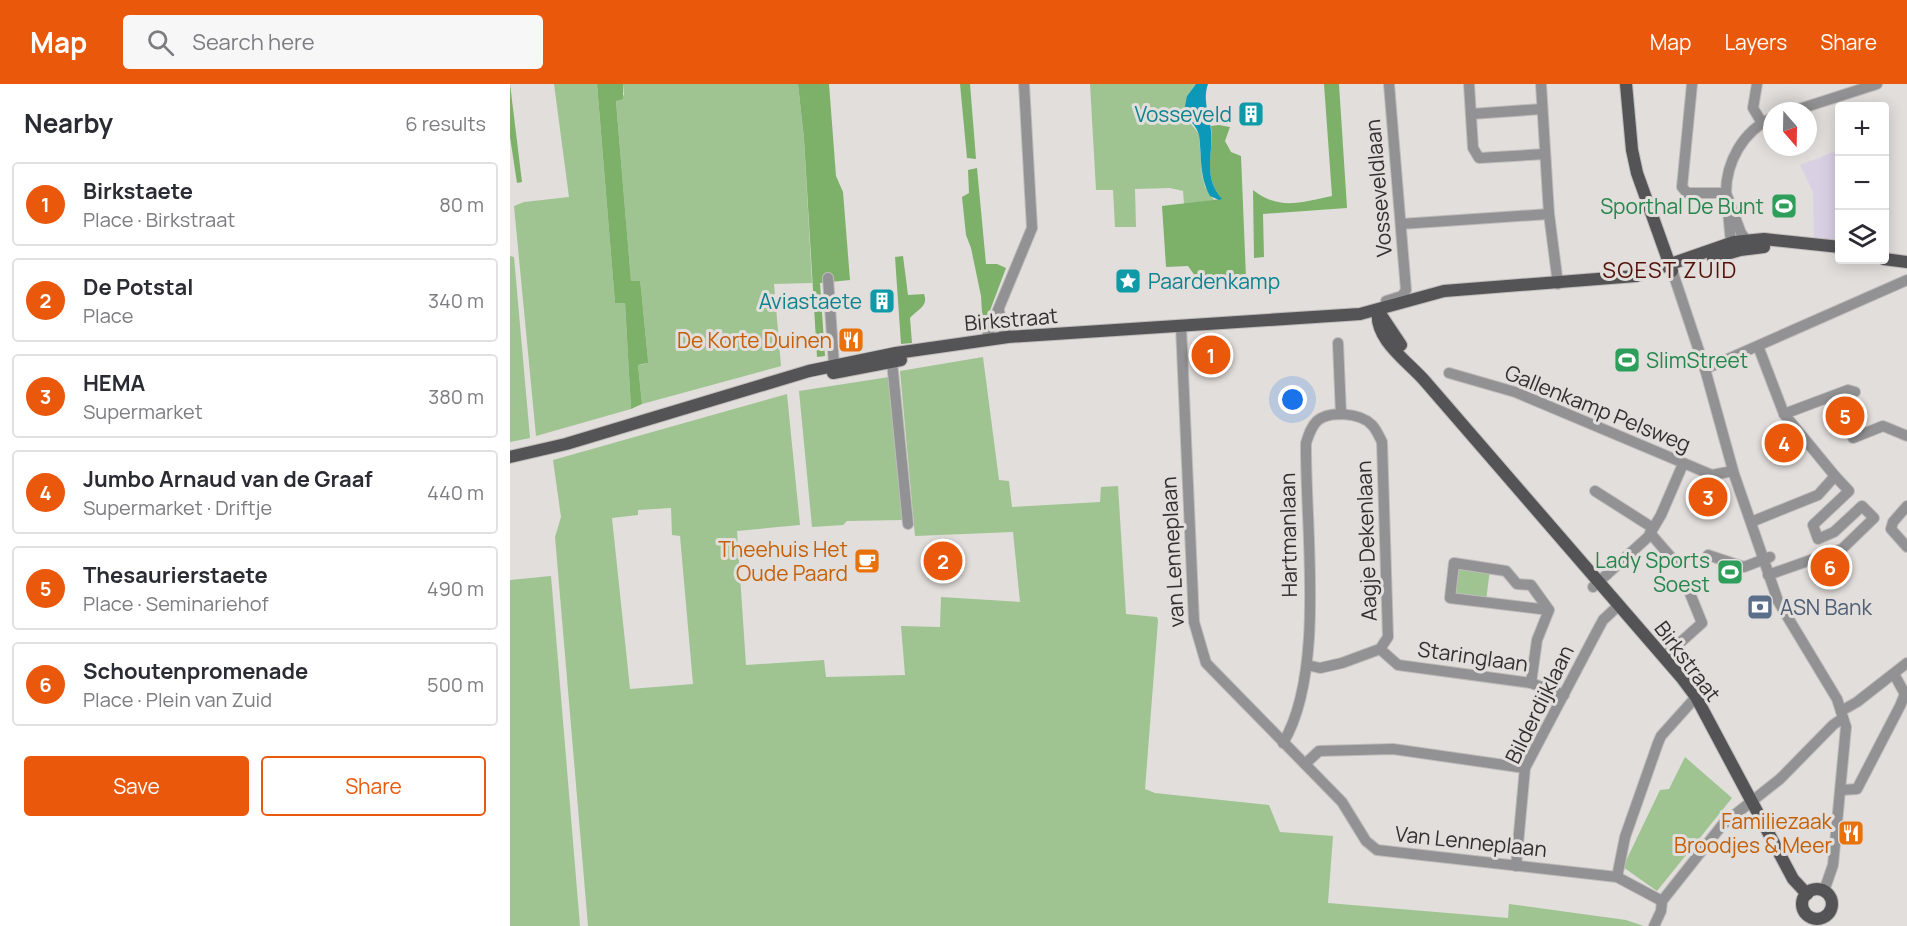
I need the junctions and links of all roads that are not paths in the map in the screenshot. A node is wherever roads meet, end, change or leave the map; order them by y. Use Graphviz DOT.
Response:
graph roads {
  1 [pos="1024,84"];
  2 [pos="1389,84"];
  3 [pos="1469,84"];
  4 [pos="1541,84"];
  5 [pos="1626,84"];
  6 [pos="1692,84"];
  7 [pos="1757,84"];
  8 [pos="1876,84"];
  9 [pos="1817,103"];
  10 [pos="1542,109"];
  11 [pos="1471,114"];
  12 [pos="1763,117"];
  13 [pos="1763,123"];
  14 [pos="1545,154"];
  15 [pos="1726,193"];
  16 [pos="1549,214"];
  17 [pos="1401,224"];
  18 [pos="1746,240"];
  19 [pos="1731,243"];
  20 [pos="1835,247"];
  21 [pos="1835,253"];
  22 [pos="1889,253"];
  23 [pos="1907,255"];
  24 [pos="1889,260"];
  25 [pos="1907,262"];
  26 [pos="1672,269"];
  27 [pos="828,278"];
  28 [pos="1907,280"];
  29 [pos="1558,284"];
  30 [pos="999,310"];
  31 [pos="1337,310"];
  32 [pos="1379,316"];
  33 [pos="1181,329"];
  34 [pos="1008,337"];
  35 [pos="986,339"];
  36 [pos="1338,343"];
  37 [pos="1758,346"];
  38 [pos="895,354"];
  39 [pos="871,359"];
  40 [pos="834,365"];
  41 [pos="1705,369"];
  42 [pos="1449,373"];
  43 [pos="800,376"];
  44 [pos="1855,392"];
  45 [pos="1341,414"];
  46 [pos="1784,414"];
  47 [pos="1907,436"];
  48 [pos="1853,438"];
  49 [pos="510,458"];
  50 [pos="1683,464"];
  51 [pos="1733,471"];
  52 [pos="1835,476"];
  53 [pos="1595,491"];
  54 [pos="1907,506"];
  55 [pos="1751,522"];
  56 [pos="908,524"];
  57 [pos="1652,530"];
  58 [pos="1907,547"];
  59 [pos="1708,555"];
  60 [pos="1767,559"];
  61 [pos="1676,563"];
  62 [pos="1768,574"];
  63 [pos="1596,584"];
  64 [pos="1687,586"];
  65 [pos="1619,604"];
  66 [pos="1549,610"];
  67 [pos="1380,649"];
  68 [pos="1664,657"];
  69 [pos="1907,663"];
  70 [pos="1307,665"];
  71 [pos="1894,674"];
  72 [pos="1531,683"];
  73 [pos="1564,695"];
  74 [pos="1696,698"];
  75 [pos="1842,715"];
  76 [pos="1283,743"];
  77 [pos="1305,764"];
  78 [pos="1525,768"];
  79 [pos="1841,790"];
  80 [pos="1751,801"];
  81 [pos="1516,866"];
  82 [pos="1617,877"];
  83 [pos="1824,891"];
  84 [pos="1807,894"];
  85 [pos="1662,901"];
  86 [pos="1821,922"];
  87 [pos="1654,926"];
  1 -- 30 [label="street"];
  2 -- 17 [label="street, Vosseveldlaan"];
  3 -- 11 [label="street"];
  4 -- 10 [label="street"];
  5 -- 26 [label="main road"];
  6 -- 15 [label="street"];
  7 -- 12 [label="street"];
  8 -- 9 [label="street"];
  10 -- 11 [label="street"];
  10 -- 14 [label="street"];
  11 -- 14 [label="street"];
  13 -- 15 [label="street"];
  14 -- 16 [label="street"];
  15 -- 18 [label="street"];
  15 -- 19 [label="street"];
  16 -- 17 [label="street"];
  16 -- 29 [label="street"];
  17 -- 31 [label="street, Vosseveldlaan"];
  18 -- 19 [label="main road"];
  18 -- 20 [label="main road"];
  19 -- 26 [label="main road"];
  21 -- 26 [label="main road"];
  22 -- 23 [label="main road"];
  24 -- 25 [label="main road"];
  26 -- 29 [label="main road"];
  26 -- 41 [label="street"];
  27 -- 40 [label="street"];
  28 -- 37 [label="street"];
  29 -- 32 [label="main road"];
  30 -- 34 [label="street"];
  30 -- 35 [label="street"];
  32 -- 33 [label="main road, Birkstraat"];
  32 -- 63 [label="main road, Birkstraat"];
  33 -- 34 [label="main road, Birkstraat"];
  33 -- 38 [label="main road, Birkstraat"];
  33 -- 76 [label="street, van Lenneplaan"];
  34 -- 35 [label="main road, Birkstraat"];
  35 -- 38 [label="main road, Birkstraat"];
  36 -- 45 [label="street"];
  37 -- 41 [label="street"];
  37 -- 46 [label="street"];
  38 -- 39 [label="main road, Birkstraat"];
  38 -- 56 [label="street"];
  39 -- 40 [label="main road, Birkstraat"];
  39 -- 43 [label="main road, Birkstraat"];
  40 -- 43 [label="main road, Birkstraat"];
  41 -- 51 [label="street"];
  42 -- 50 [label="street, Gallenkamp Pelsweg"];
  43 -- 49 [label="main road, Birkstraat"];
  44 -- 46 [label="street"];
  45 -- 67 [label="street, Aagje Dekenlaan"];
  45 -- 70 [label="street, Hartmanlaan"];
  46 -- 52 [label="street"];
  47 -- 48 [label="street"];
  50 -- 51 [label="street, Gallenkamp Pelsweg"];
  50 -- 57 [label="street"];
  51 -- 55 [label="street"];
  52 -- 55 [label="street"];
  52 -- 62 [label="street"];
  53 -- 57 [label="street"];
  54 -- 58 [label="street"];
  55 -- 60 [label="street"];
  57 -- 61 [label="street"];
  57 -- 63 [label="street"];
  59 -- 60 [label="street"];
  60 -- 62 [label="street"];
  62 -- 75 [label="street"];
  63 -- 65 [label="main road, Birkstraat"];
  64 -- 68 [label="street"];
  65 -- 68 [label="main road, Birkstraat"];
  65 -- 73 [label="street, Bilderdijklaan"];
  66 -- 66 [label="street"];
  66 -- 72 [label="street"];
  67 -- 70 [label="street, Aagje Dekenlaan"];
  67 -- 72 [label="street, Staringlaan"];
  68 -- 74 [label="main road, Birkstraat"];
  69 -- 71 [label="street"];
  70 -- 76 [label="street, Hartmanlaan"];
  71 -- 75 [label="street"];
  71 -- 79 [label="street"];
  72 -- 73 [label="street, Staringlaan"];
  73 -- 78 [label="street, Bilderdijklaan"];
  74 -- 80 [label="main road, Birkstraat"];
  74 -- 82 [label="street"];
  75 -- 79 [label="street"];
  75 -- 80 [label="street"];
  76 -- 77 [label="street, Van Lenneplaan"];
  77 -- 78 [label="street"];
  77 -- 81 [label="street, Van Lenneplaan"];
  78 -- 81 [label="street, Bilderdijklaan"];
  79 -- 83 [label="street"];
  80 -- 84 [label="main road, Birkstraat"];
  80 -- 85 [label="street"];
  81 -- 82 [label="street, Van Lenneplaan"];
  82 -- 85 [label="street, Van Lenneplaan"];
  83 -- 84 [label="main road"];
  83 -- 86 [label="main road"];
  84 -- 86 [label="main road"];
  85 -- 87 [label="street"];
}
